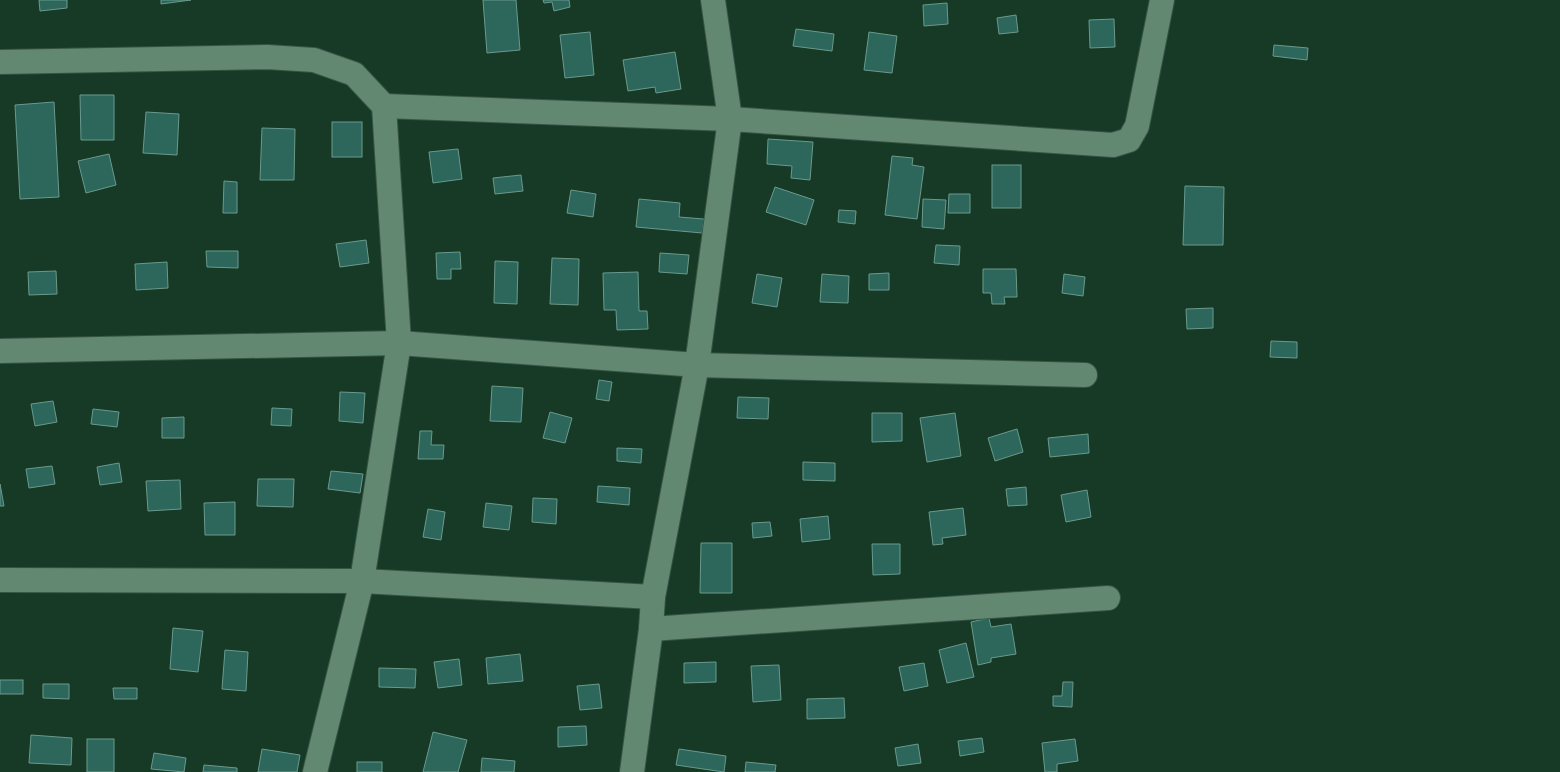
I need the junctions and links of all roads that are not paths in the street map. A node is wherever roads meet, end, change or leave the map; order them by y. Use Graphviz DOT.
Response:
graph roads {
  1 [pos="713,0"];
  2 [pos="1162,0"];
  3 [pos="0,62"];
  4 [pos="384,106"];
  5 [pos="730,120"];
  6 [pos="399,343"];
  7 [pos="0,351"];
  8 [pos="697,365"];
  9 [pos="1085,375"];
  10 [pos="0,580"];
  11 [pos="362,581"];
  12 [pos="653,598"];
  13 [pos="1108,598"];
  14 [pos="651,629"];
  15 [pos="315,772"];
  16 [pos="632,772"];
  1 -- 5 [label="street"];
  2 -- 5 [label="street"];
  3 -- 4 [label="street"];
  4 -- 5 [label="street"];
  4 -- 6 [label="street"];
  5 -- 8 [label="street"];
  6 -- 7 [label="street"];
  6 -- 8 [label="street"];
  6 -- 11 [label="street"];
  8 -- 9 [label="street"];
  8 -- 12 [label="street"];
  10 -- 11 [label="street"];
  11 -- 12 [label="street"];
  11 -- 15 [label="street"];
  12 -- 14 [label="street"];
  13 -- 14 [label="street"];
  14 -- 16 [label="street"];
}
